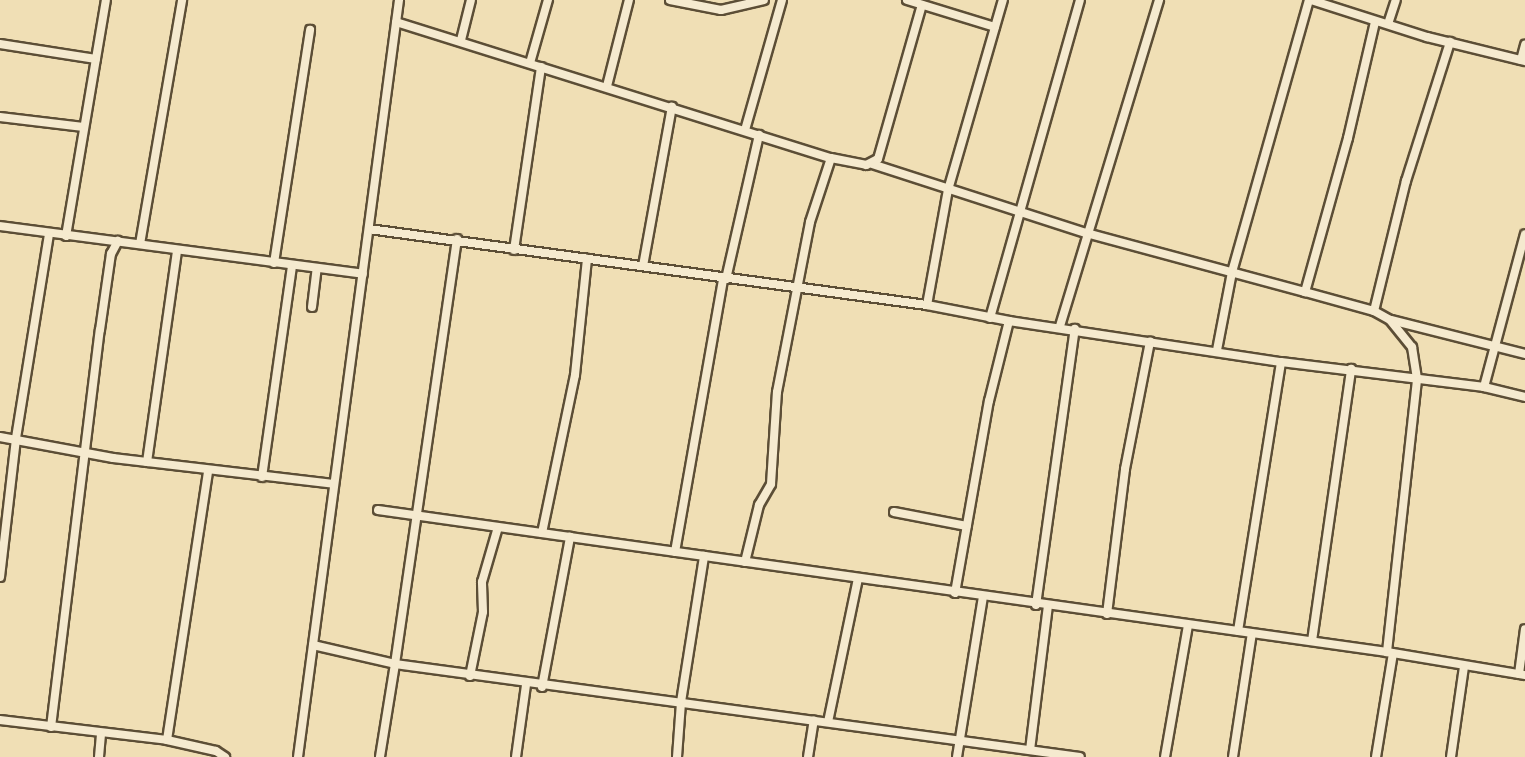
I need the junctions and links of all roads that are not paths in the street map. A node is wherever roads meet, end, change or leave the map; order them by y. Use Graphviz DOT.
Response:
graph roads {
  1 [pos="106,0"];
  2 [pos="182,0"];
  3 [pos="399,0"];
  4 [pos="471,0"];
  5 [pos="548,0"];
  6 [pos="629,0"];
  7 [pos="670,0"];
  8 [pos="764,0"];
  9 [pos="782,0"];
  10 [pos="907,0"];
  11 [pos="1003,0"];
  12 [pos="1080,0"];
  13 [pos="1159,0"];
  14 [pos="1310,0"];
  15 [pos="1396,0"];
  16 [pos="922,5"];
  17 [pos="396,22"];
  18 [pos="1375,22"];
  19 [pos="1388,24"];
  20 [pos="995,27"];
  21 [pos="310,30"];
  22 [pos="461,40"];
  23 [pos="1450,42"];
  24 [pos="0,44"];
  25 [pos="1525,45"];
  26 [pos="96,59"];
  27 [pos="1523,61"];
  28 [pos="530,63"];
  29 [pos="541,67"];
  30 [pos="607,86"];
  31 [pos="672,107"];
  32 [pos="0,117"];
  33 [pos="83,127"];
  34 [pos="745,130"];
  35 [pos="759,135"];
  36 [pos="831,158"];
  37 [pos="872,164"];
  38 [pos="948,190"];
  39 [pos="1020,211"];
  40 [pos="0,226"];
  41 [pos="369,229"];
  42 [pos="1086,233"];
  43 [pos="1525,234"];
  44 [pos="49,235"];
  45 [pos="66,236"];
  46 [pos="456,239"];
  47 [pos="118,241"];
  48 [pos="140,244"];
  49 [pos="177,250"];
  50 [pos="514,250"];
  51 [pos="587,259"];
  52 [pos="274,263"];
  53 [pos="292,266"];
  54 [pos="643,266"];
  55 [pos="317,269"];
  56 [pos="1232,272"];
  57 [pos="363,274"];
  58 [pos="724,279"];
  59 [pos="797,290"];
  60 [pos="1305,292"];
  61 [pos="927,305"];
  62 [pos="312,307"];
  63 [pos="1374,311"];
  64 [pos="990,318"];
  65 [pos="1390,320"];
  66 [pos="1009,321"];
  67 [pos="1060,326"];
  68 [pos="1075,328"];
  69 [pos="1150,341"];
  70 [pos="1495,345"];
  71 [pos="1217,350"];
  72 [pos="1525,354"];
  73 [pos="1281,362"];
  74 [pos="1352,369"];
  75 [pos="1417,380"];
  76 [pos="1484,387"];
  77 [pos="1525,397"];
  78 [pos="0,436"];
  79 [pos="16,438"];
  80 [pos="84,452"];
  81 [pos="147,462"];
  82 [pos="207,471"];
  83 [pos="262,477"];
  84 [pos="333,484"];
  85 [pos="378,510"];
  86 [pos="894,512"];
  87 [pos="416,516"];
  88 [pos="967,526"];
  89 [pos="498,527"];
  90 [pos="542,533"];
  91 [pos="570,537"];
  92 [pos="675,552"];
  93 [pos="704,556"];
  94 [pos="745,562"];
  95 [pos="0,577"];
  96 [pos="858,579"];
  97 [pos="955,593"];
  98 [pos="983,597"];
  99 [pos="1036,605"];
  100 [pos="1048,606"];
  101 [pos="1107,614"];
  102 [pos="1188,625"];
  103 [pos="1525,629"];
  104 [pos="1238,631"];
  105 [pos="1252,633"];
  106 [pos="1312,641"];
  107 [pos="313,645"];
  108 [pos="1390,652"];
  109 [pos="395,664"];
  110 [pos="1464,667"];
  111 [pos="1522,675"];
  112 [pos="470,676"];
  113 [pos="526,685"];
  114 [pos="542,687"];
  115 [pos="681,702"];
  116 [pos="0,720"];
  117 [pos="814,720"];
  118 [pos="828,722"];
  119 [pos="51,727"];
  120 [pos="101,734"];
  121 [pos="167,740"];
  122 [pos="960,741"];
  123 [pos="1030,750"];
  124 [pos="99,757"];
  125 [pos="225,757"];
  126 [pos="298,757"];
  127 [pos="380,757"];
  128 [pos="516,757"];
  129 [pos="677,757"];
  130 [pos="808,757"];
  131 [pos="957,757"];
  132 [pos="1080,757"];
  133 [pos="1165,757"];
  134 [pos="1233,757"];
  135 [pos="1376,757"];
  136 [pos="1451,757"];
  1 -- 26 [label="street"];
  2 -- 48 [label="street"];
  3 -- 17 [label="street"];
  4 -- 22 [label="street"];
  5 -- 28 [label="street"];
  6 -- 30 [label="street"];
  7 -- 8 [label="street"];
  9 -- 34 [label="street"];
  10 -- 16 [label="street"];
  11 -- 20 [label="street"];
  12 -- 39 [label="street"];
  13 -- 42 [label="street"];
  14 -- 18 [label="street"];
  14 -- 56 [label="street"];
  15 -- 19 [label="street"];
  16 -- 20 [label="street"];
  16 -- 37 [label="street"];
  17 -- 22 [label="street"];
  17 -- 41 [label="street"];
  18 -- 19 [label="street"];
  18 -- 60 [label="street"];
  19 -- 23 [label="street"];
  20 -- 38 [label="street"];
  21 -- 52 [label="street"];
  22 -- 28 [label="street"];
  23 -- 27 [label="street"];
  23 -- 63 [label="street"];
  24 -- 26 [label="street"];
  25 -- 27 [label="street"];
  26 -- 33 [label="street"];
  28 -- 29 [label="street"];
  29 -- 30 [label="street"];
  29 -- 50 [label="street"];
  30 -- 31 [label="street"];
  31 -- 34 [label="street"];
  31 -- 54 [label="street"];
  32 -- 33 [label="street"];
  33 -- 45 [label="street"];
  34 -- 35 [label="street"];
  35 -- 36 [label="street"];
  35 -- 58 [label="street"];
  36 -- 37 [label="street"];
  36 -- 59 [label="street"];
  37 -- 38 [label="street"];
  38 -- 39 [label="street"];
  38 -- 61 [label="street"];
  39 -- 42 [label="street"];
  39 -- 64 [label="street"];
  40 -- 44 [label="street"];
  41 -- 46 [label="street"];
  41 -- 57 [label="street"];
  42 -- 56 [label="street"];
  42 -- 67 [label="street"];
  43 -- 70 [label="street"];
  44 -- 45 [label="street"];
  44 -- 79 [label="street"];
  45 -- 47 [label="street"];
  46 -- 50 [label="street"];
  46 -- 87 [label="street"];
  47 -- 48 [label="street"];
  47 -- 80 [label="street"];
  48 -- 49 [label="street"];
  49 -- 52 [label="street"];
  49 -- 81 [label="street"];
  50 -- 51 [label="street"];
  51 -- 54 [label="street"];
  51 -- 90 [label="street"];
  52 -- 53 [label="street"];
  53 -- 55 [label="street"];
  53 -- 83 [label="street"];
  54 -- 58 [label="street"];
  55 -- 57 [label="street"];
  55 -- 62 [label="street"];
  56 -- 60 [label="street"];
  56 -- 71 [label="street"];
  57 -- 84 [label="street"];
  58 -- 59 [label="street"];
  58 -- 92 [label="street"];
  59 -- 61 [label="street"];
  59 -- 94 [label="street"];
  60 -- 63 [label="street"];
  61 -- 64 [label="street"];
  63 -- 65 [label="street"];
  64 -- 66 [label="street"];
  65 -- 70 [label="street"];
  65 -- 75 [label="street"];
  66 -- 67 [label="street"];
  66 -- 88 [label="street"];
  67 -- 68 [label="street"];
  68 -- 69 [label="street"];
  68 -- 99 [label="street"];
  69 -- 71 [label="street"];
  69 -- 101 [label="street"];
  70 -- 72 [label="street"];
  70 -- 76 [label="street"];
  71 -- 73 [label="street"];
  73 -- 74 [label="street"];
  73 -- 104 [label="street"];
  74 -- 75 [label="street"];
  74 -- 106 [label="street"];
  75 -- 76 [label="street"];
  75 -- 108 [label="street"];
  76 -- 77 [label="street"];
  78 -- 79 [label="street"];
  79 -- 80 [label="street"];
  79 -- 95 [label="street"];
  80 -- 81 [label="street"];
  80 -- 119 [label="street"];
  81 -- 82 [label="street"];
  82 -- 83 [label="street"];
  82 -- 121 [label="street"];
  83 -- 84 [label="street"];
  84 -- 107 [label="street"];
  85 -- 87 [label="street"];
  86 -- 88 [label="street"];
  87 -- 89 [label="street"];
  87 -- 109 [label="street"];
  88 -- 97 [label="street"];
  89 -- 90 [label="street"];
  89 -- 112 [label="street"];
  90 -- 91 [label="street"];
  91 -- 92 [label="street"];
  91 -- 114 [label="street"];
  92 -- 93 [label="street"];
  93 -- 94 [label="street"];
  93 -- 115 [label="street"];
  94 -- 96 [label="street"];
  96 -- 97 [label="street"];
  96 -- 118 [label="street"];
  97 -- 98 [label="street"];
  98 -- 99 [label="street"];
  98 -- 122 [label="street"];
  99 -- 100 [label="street"];
  100 -- 101 [label="street"];
  100 -- 123 [label="street"];
  101 -- 102 [label="street"];
  102 -- 104 [label="street"];
  102 -- 133 [label="street"];
  103 -- 111 [label="street"];
  104 -- 105 [label="street"];
  105 -- 106 [label="street"];
  105 -- 134 [label="street"];
  106 -- 108 [label="street"];
  107 -- 109 [label="street"];
  107 -- 126 [label="street"];
  108 -- 110 [label="street"];
  108 -- 135 [label="street"];
  109 -- 112 [label="street"];
  109 -- 127 [label="street"];
  110 -- 111 [label="street"];
  110 -- 136 [label="street"];
  112 -- 113 [label="street"];
  113 -- 114 [label="street"];
  113 -- 128 [label="street"];
  114 -- 115 [label="street"];
  115 -- 117 [label="street"];
  115 -- 129 [label="street"];
  116 -- 119 [label="street"];
  117 -- 118 [label="street"];
  117 -- 130 [label="street"];
  118 -- 122 [label="street"];
  119 -- 120 [label="street"];
  120 -- 121 [label="street"];
  120 -- 124 [label="street"];
  121 -- 125 [label="street"];
  122 -- 123 [label="street"];
  122 -- 131 [label="street"];
  123 -- 132 [label="street"];
}
